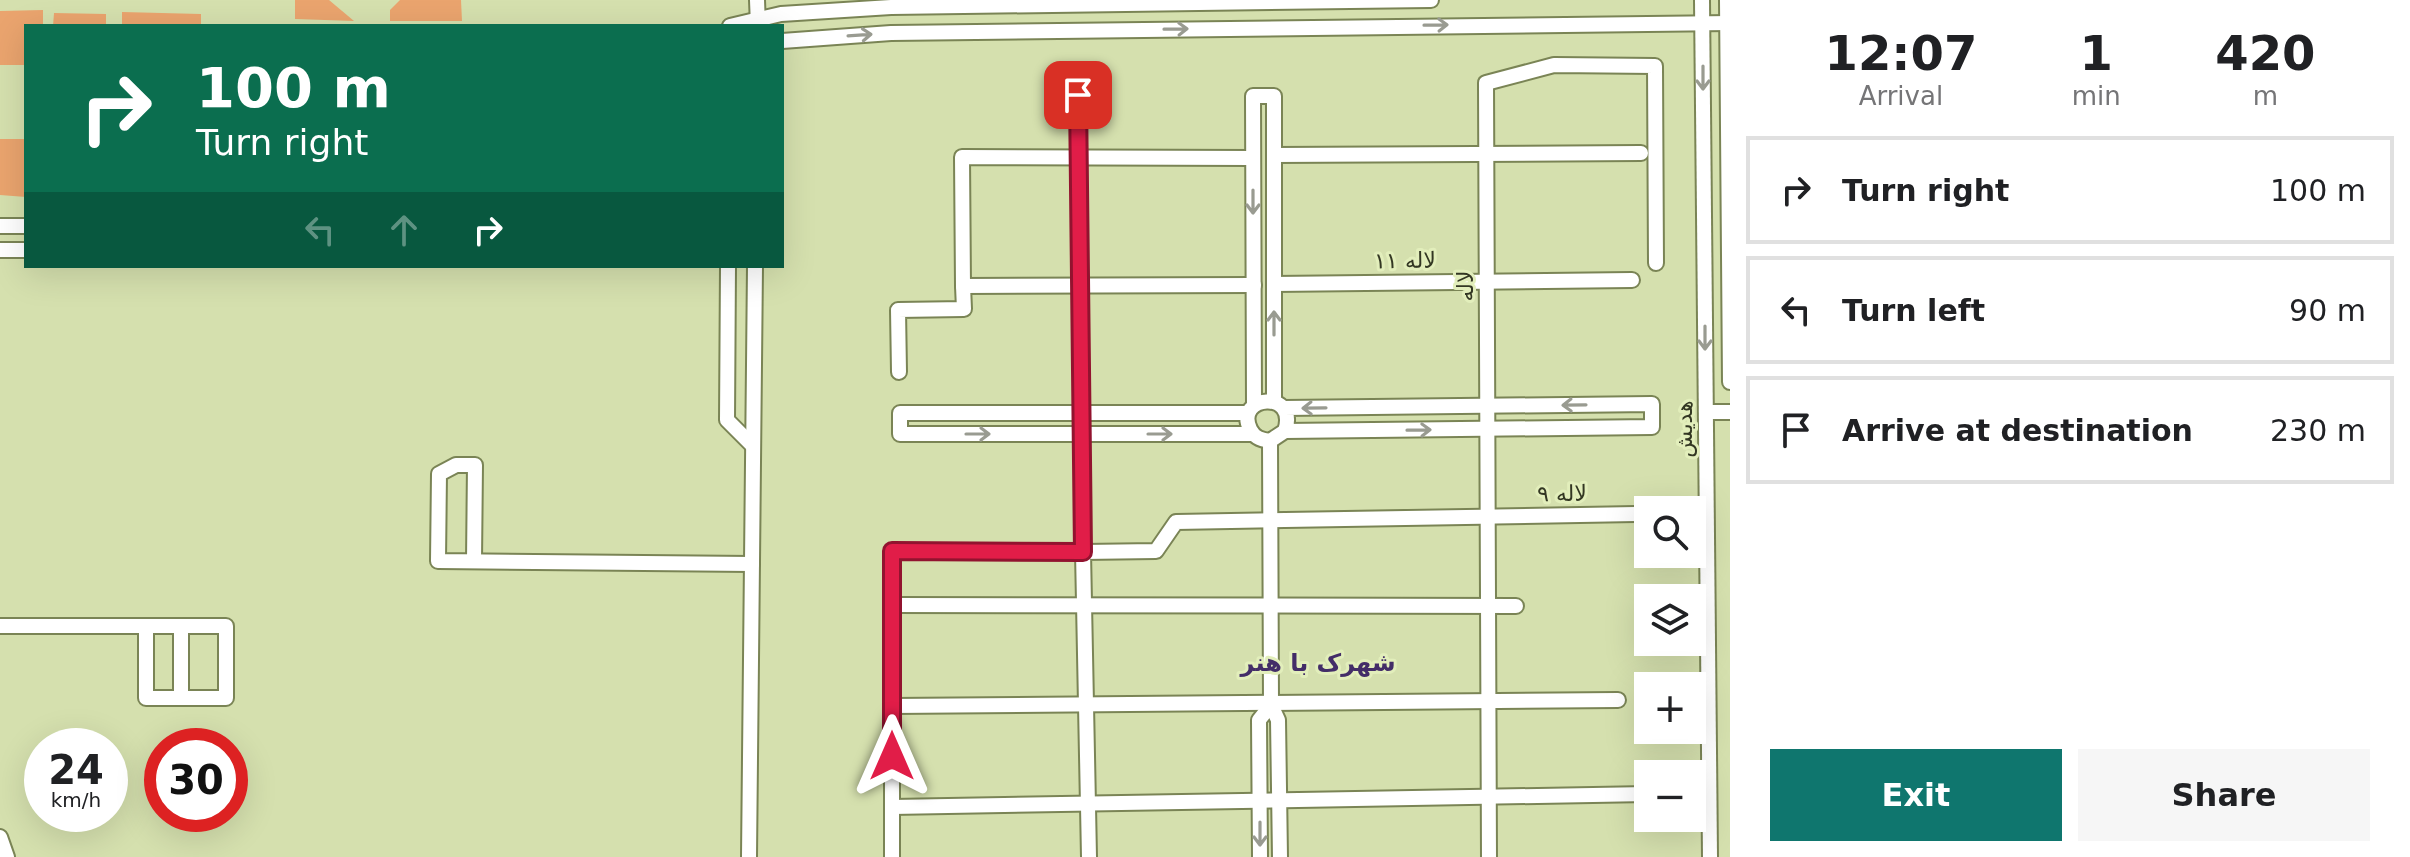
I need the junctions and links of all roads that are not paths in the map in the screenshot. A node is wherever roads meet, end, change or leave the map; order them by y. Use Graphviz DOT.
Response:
graph roads {
  1 [pos="757,0"];
  2 [pos="1431,0"];
  3 [pos="1702,0"];
  4 [pos="1727,0"];
  5 [pos="1145,2"];
  6 [pos="1703,21"];
  7 [pos="757,22"];
  8 [pos="1728,23"];
  9 [pos="1146,29"];
  10 [pos="784,41"];
  11 [pos="1078,95"];
  12 [pos="1641,153"];
  13 [pos="1274,155"];
  14 [pos="1486,155"];
  15 [pos="1079,158"];
  16 [pos="1253,158"];
  17 [pos="0,226"];
  18 [pos="24,226"];
  19 [pos="0,250"];
  20 [pos="24,250"];
  21 [pos="1656,263"];
  22 [pos="728,268"];
  23 [pos="755,268"];
  24 [pos="1632,280"];
  25 [pos="1487,281"];
  26 [pos="1274,284"];
  27 [pos="1080,285"];
  28 [pos="1254,285"];
  29 [pos="963,286"];
  30 [pos="899,372"];
  31 [pos="1730,382"];
  32 [pos="1279,405"];
  33 [pos="1487,406"];
  34 [pos="1251,409"];
  35 [pos="1706,412"];
  36 [pos="1730,412"];
  37 [pos="1082,413"];
  38 [pos="1487,429"];
  39 [pos="1285,431"];
  40 [pos="1082,434"];
  41 [pos="1253,434"];
  42 [pos="1270,441"];
  43 [pos="753,446"];
  44 [pos="1634,514"];
  45 [pos="1488,516"];
  46 [pos="1271,518"];
  47 [pos="1083,552"];
  48 [pos="474,561"];
  49 [pos="752,564"];
  50 [pos="892,605"];
  51 [pos="1084,605"];
  52 [pos="1271,606"];
  53 [pos="1488,606"];
  54 [pos="1516,606"];
  55 [pos="0,626"];
  56 [pos="146,626"];
  57 [pos="181,626"];
  58 [pos="181,698"];
  59 [pos="1488,699"];
  60 [pos="1618,700"];
  61 [pos="1271,705"];
  62 [pos="892,706"];
  63 [pos="1086,706"];
  64 [pos="1634,794"];
  65 [pos="1489,797"];
  66 [pos="1279,800"];
  67 [pos="1260,801"];
  68 [pos="1088,804"];
  69 [pos="892,807"];
  70 [pos="0,837"];
  71 [pos="7,857"];
  72 [pos="749,857"];
  73 [pos="892,857"];
  74 [pos="1089,857"];
  75 [pos="1260,857"];
  76 [pos="1280,857"];
  77 [pos="1489,857"];
  78 [pos="1710,857"];
  1 -- 7 [label="street"];
  2 -- 5 [label="street"];
  3 -- 6 [label="street, هدیش"];
  4 -- 8 [label="street"];
  5 -- 7 [label="street"];
  5 -- 9 [label="street"];
  6 -- 8 [label="street"];
  9 -- 6 [label="street, one-way"];
  6 -- 35 [label="street, هدیش, one-way"];
  8 -- 31 [label="street"];
  10 -- 9 [label="street, one-way"];
  11 -- 15 [label="street"];
  12 -- 14 [label="street"];
  13 -- 14 [label="street"];
  13 -- 16 [label="street"];
  13 -- 26 [label="street"];
  14 -- 21 [label="street, لاله"];
  14 -- 25 [label="street, لاله"];
  15 -- 16 [label="street"];
  15 -- 27 [label="street"];
  15 -- 29 [label="street"];
  16 -- 28 [label="street, one-way"];
  17 -- 18 [label="street"];
  19 -- 20 [label="street"];
  22 -- 43 [label="street"];
  23 -- 43 [label="street"];
  24 -- 25 [label="street, لاله ۱۱"];
  25 -- 26 [label="street, لاله ۱۱"];
  25 -- 33 [label="street, لاله"];
  32 -- 26 [label="street, one-way"];
  27 -- 28 [label="street"];
  27 -- 29 [label="street"];
  27 -- 37 [label="street"];
  28 -- 34 [label="street"];
  29 -- 30 [label="street"];
  33 -- 32 [label="street, one-way"];
  32 -- 34 [label="street"];
  32 -- 39 [label="street"];
  33 -- 38 [label="street, لاله"];
  38 -- 33 [label="street, one-way"];
  34 -- 37 [label="street"];
  34 -- 41 [label="street"];
  35 -- 36 [label="street"];
  35 -- 78 [label="street, هدیش"];
  37 -- 40 [label="street"];
  37 -- 40 [label="street, one-way"];
  39 -- 38 [label="street, one-way"];
  38 -- 45 [label="street, لاله"];
  39 -- 42 [label="street"];
  40 -- 41 [label="street, one-way"];
  40 -- 47 [label="street"];
  41 -- 42 [label="street"];
  42 -- 46 [label="street"];
  43 -- 49 [label="street"];
  44 -- 45 [label="street, لاله ۹"];
  45 -- 46 [label="street, لاله ۹"];
  45 -- 53 [label="street, لاله"];
  46 -- 47 [label="street, لاله ۹"];
  46 -- 52 [label="street"];
  47 -- 50 [label="street"];
  47 -- 51 [label="street"];
  48 -- 48 [label="street"];
  48 -- 49 [label="street"];
  49 -- 72 [label="street"];
  50 -- 51 [label="street"];
  50 -- 62 [label="street"];
  51 -- 52 [label="street"];
  51 -- 63 [label="street"];
  52 -- 53 [label="street"];
  52 -- 61 [label="street"];
  53 -- 54 [label="street"];
  53 -- 59 [label="street, لاله"];
  55 -- 56 [label="street"];
  56 -- 57 [label="street"];
  56 -- 58 [label="street"];
  57 -- 58 [label="street"];
  57 -- 58 [label="street"];
  59 -- 60 [label="street"];
  59 -- 61 [label="street"];
  59 -- 65 [label="street, لاله"];
  61 -- 63 [label="street"];
  61 -- 66 [label="street"];
  61 -- 67 [label="street"];
  62 -- 63 [label="street"];
  62 -- 69 [label="street"];
  63 -- 68 [label="street"];
  64 -- 65 [label="street"];
  65 -- 66 [label="street"];
  65 -- 77 [label="street, لاله"];
  66 -- 67 [label="street"];
  66 -- 76 [label="street"];
  67 -- 68 [label="street"];
  67 -- 75 [label="street, one-way"];
  68 -- 69 [label="street"];
  68 -- 74 [label="street"];
  69 -- 73 [label="street"];
  70 -- 71 [label="street"];
}
